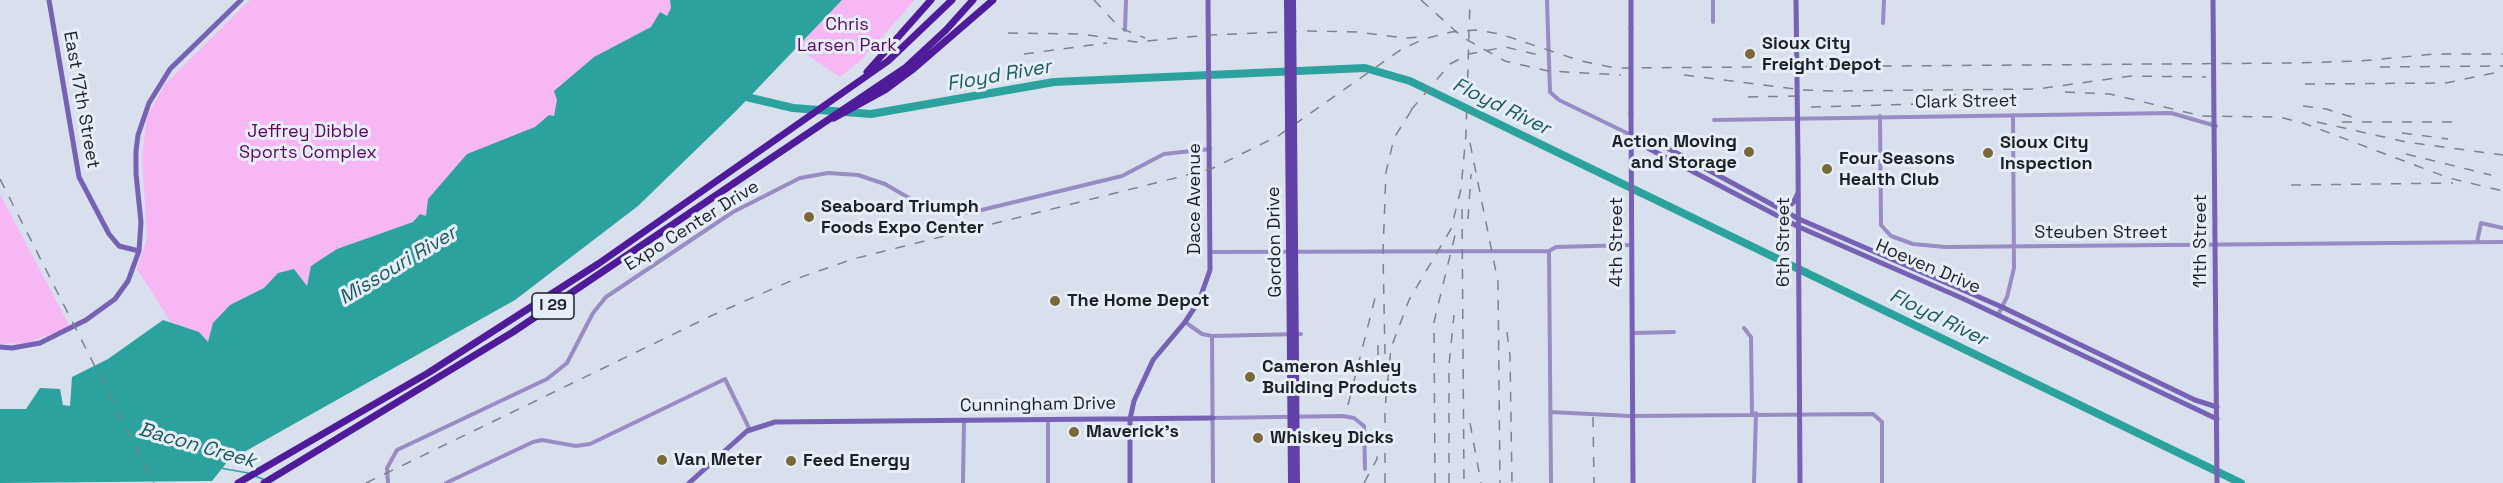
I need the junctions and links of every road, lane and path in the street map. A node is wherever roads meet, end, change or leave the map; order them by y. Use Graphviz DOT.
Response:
graph roads {
  1 [pos="49,0"];
  2 [pos="242,0"];
  3 [pos="931,0"];
  4 [pos="952,0"];
  5 [pos="973,0"];
  6 [pos="993,0"];
  7 [pos="1126,0"];
  8 [pos="1208,0"];
  9 [pos="1287,0"];
  10 [pos="1293,0"];
  11 [pos="1548,0"];
  12 [pos="1631,0"];
  13 [pos="1713,0"];
  14 [pos="1796,0"];
  15 [pos="1884,0"];
  16 [pos="2213,0"];
  17 [pos="1713,22"];
  18 [pos="1883,23"];
  19 [pos="1125,30"];
  20 [pos="884,60"];
  21 [pos="908,69"];
  22 [pos="2013,115"];
  23 [pos="1880,116"];
  24 [pos="1714,120"];
  25 [pos="2216,126"];
  26 [pos="1631,135"];
  27 [pos="1210,149"];
  28 [pos="1799,192"];
  29 [pos="1782,209"];
  30 [pos="1799,219"];
  31 [pos="1799,227"];
  32 [pos="2503,228"];
  33 [pos="2477,242"];
  34 [pos="2503,242"];
  35 [pos="1632,245"];
  36 [pos="2216,246"];
  37 [pos="2014,247"];
  38 [pos="139,251"];
  39 [pos="1549,251"];
  40 [pos="1212,252"];
  41 [pos="2002,307"];
  42 [pos="1998,315"];
  43 [pos="1185,322"];
  44 [pos="1744,328"];
  45 [pos="1674,332"];
  46 [pos="1633,333"];
  47 [pos="1301,334"];
  48 [pos="1212,336"];
  49 [pos="0,347"];
  50 [pos="2217,407"];
  51 [pos="1550,412"];
  52 [pos="1754,413"];
  53 [pos="1800,414"];
  54 [pos="1633,416"];
  55 [pos="1213,418"];
  56 [pos="1130,419"];
  57 [pos="2217,419"];
  58 [pos="1048,420"];
  59 [pos="964,421"];
  60 [pos="750,430"];
  61 [pos="1365,469"];
  62 [pos="238,483"];
  63 [pos="264,483"];
  64 [pos="388,483"];
  65 [pos="446,483"];
  66 [pos="689,483"];
  67 [pos="963,483"];
  68 [pos="1048,483"];
  69 [pos="1130,483"];
  70 [pos="1213,483"];
  71 [pos="1291,483"];
  72 [pos="1297,483"];
  73 [pos="1551,483"];
  74 [pos="1633,483"];
  75 [pos="1754,483"];
  76 [pos="1800,483"];
  77 [pos="1882,483"];
  78 [pos="2217,483"];
  1 -- 38 [label="street, East 17th Street"];
  2 -- 38 [label="street"];
  3 -- 20 [label="highway"];
  4 -- 20 [label="highway, I 29"];
  5 -- 21 [label="highway"];
  6 -- 21 [label="highway"];
  7 -- 19 [label="street"];
  8 -- 27 [label="street, Dace Avenue"];
  9 -- 71 [label="main road, Gordon Drive, bridge"];
  10 -- 72 [label="main road, Gordon Drive, bridge"];
  11 -- 26 [label="street, Hoeven Drive"];
  12 -- 26 [label="street, 4th Street, bridge"];
  13 -- 17 [label="street"];
  14 -- 28 [label="street, 6th Street, bridge"];
  15 -- 18 [label="street"];
  16 -- 25 [label="street, 11th Street"];
  20 -- 62 [label="highway, I 29"];
  21 -- 63 [label="highway, I 29"];
  22 -- 23 [label="street, Clark Street"];
  22 -- 25 [label="street, Clark Street"];
  22 -- 37 [label="street"];
  23 -- 24 [label="street, Clark Street"];
  23 -- 37 [label="street, Steuben Street"];
  25 -- 36 [label="street, 11th Street"];
  26 -- 29 [label="street, Hoeven Drive"];
  26 -- 31 [label="street, Hoeven Drive"];
  26 -- 35 [label="street, 4th Street"];
  27 -- 40 [label="street, Dace Avenue"];
  27 -- 64 [label="street, Expo Center Drive"];
  28 -- 29 [label="street"];
  28 -- 30 [label="street, 6th Street"];
  29 -- 30 [label="street, Hoeven Drive"];
  30 -- 31 [label="street, 6th Street"];
  30 -- 41 [label="street, Hoeven Drive"];
  31 -- 42 [label="street, Hoeven Drive"];
  31 -- 53 [label="street, 6th Street"];
  32 -- 33 [label="street"];
  33 -- 34 [label="street, Steuben Street"];
  33 -- 36 [label="street, Steuben Street"];
  35 -- 39 [label="street"];
  35 -- 46 [label="street, 4th Street"];
  36 -- 37 [label="street, Steuben Street"];
  36 -- 50 [label="street, 11th Street"];
  37 -- 41 [label="street"];
  38 -- 49 [label="street"];
  39 -- 40 [label="street"];
  39 -- 51 [label="street"];
  40 -- 43 [label="street, Dace Avenue"];
  41 -- 42 [label="street"];
  41 -- 50 [label="street, Hoeven Drive"];
  42 -- 57 [label="street, Hoeven Drive"];
  43 -- 48 [label="street"];
  43 -- 56 [label="street, Dace Avenue"];
  44 -- 52 [label="street"];
  45 -- 46 [label="street"];
  46 -- 54 [label="street, 4th Street"];
  47 -- 48 [label="street"];
  48 -- 55 [label="street"];
  50 -- 57 [label="street, 11th Street"];
  51 -- 54 [label="street"];
  51 -- 73 [label="street"];
  52 -- 53 [label="street"];
  52 -- 54 [label="street"];
  52 -- 75 [label="street"];
  53 -- 76 [label="street, 6th Street"];
  53 -- 77 [label="street"];
  54 -- 74 [label="street, 4th Street"];
  55 -- 56 [label="street, Cunningham Drive"];
  55 -- 61 [label="street, Cunningham Drive"];
  55 -- 70 [label="street"];
  56 -- 58 [label="street, Cunningham Drive"];
  56 -- 69 [label="street, Dace Avenue"];
  57 -- 78 [label="street, 11th Street"];
  58 -- 59 [label="street, Cunningham Drive"];
  58 -- 68 [label="street"];
  59 -- 60 [label="street, Cunningham Drive"];
  59 -- 67 [label="street"];
  60 -- 65 [label="street"];
  60 -- 66 [label="street, Cunningham Drive"];
}
